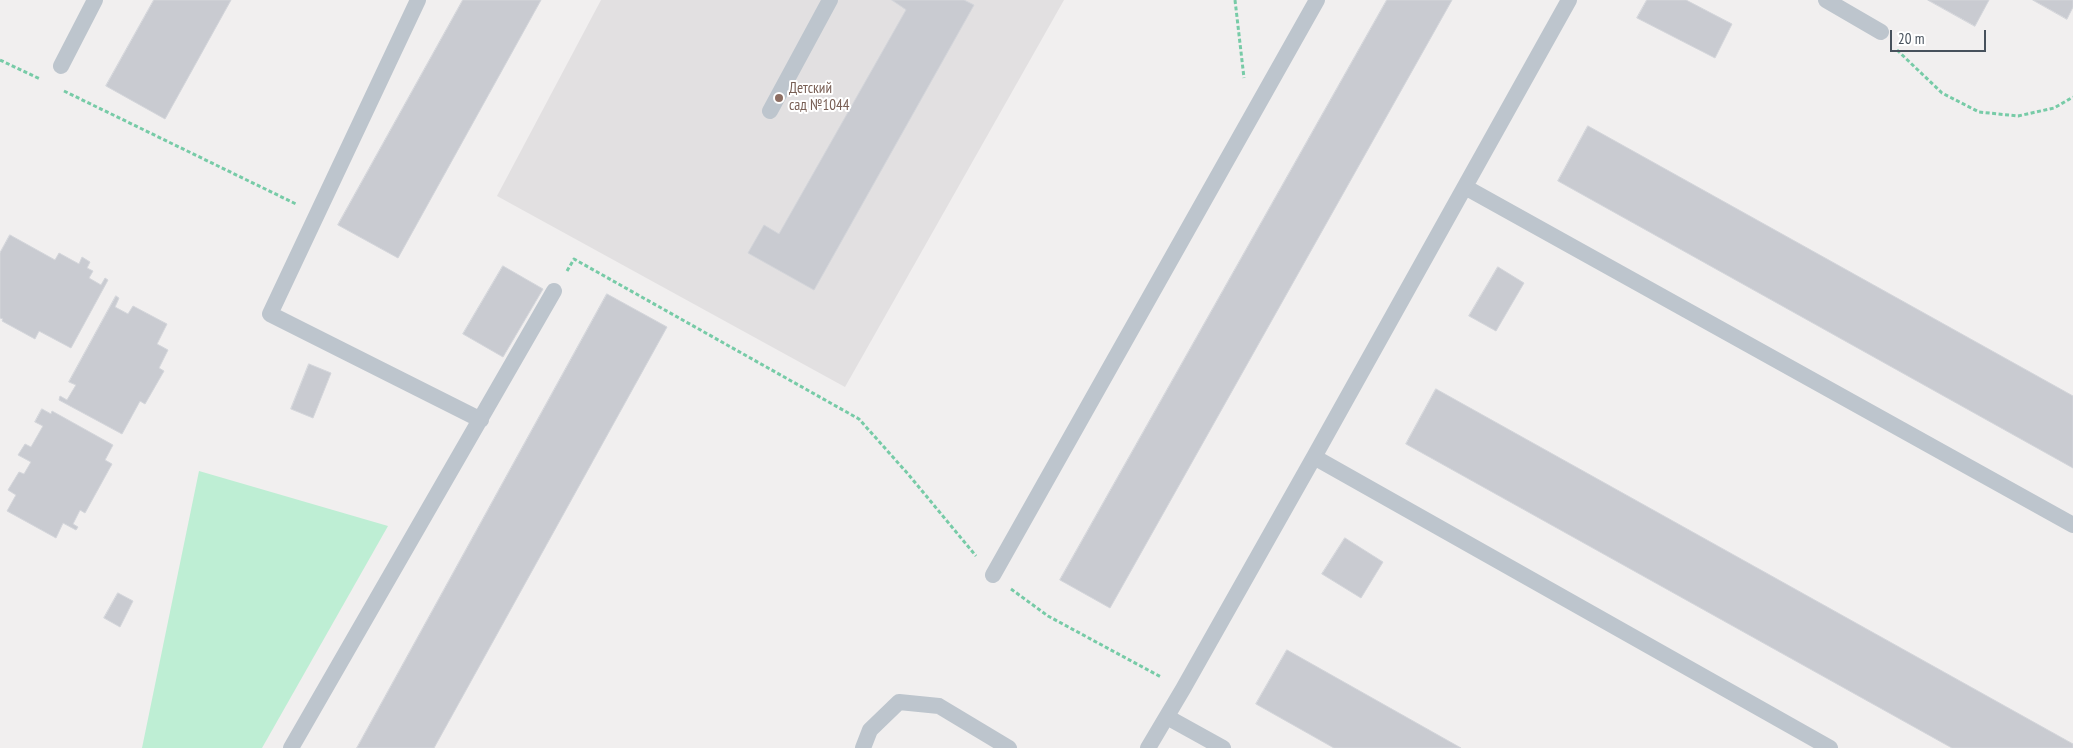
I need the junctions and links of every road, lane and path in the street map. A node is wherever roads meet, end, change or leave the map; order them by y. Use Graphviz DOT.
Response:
graph roads {
  1 [pos="95,0"];
  2 [pos="418,0"];
  3 [pos="830,0"];
  4 [pos="1235,0"];
  5 [pos="1317,0"];
  6 [pos="1569,0"];
  7 [pos="1826,0"];
  8 [pos="1881,32"];
  9 [pos="0,60"];
  10 [pos="61,66"];
  11 [pos="43,81"];
  12 [pos="61,89"];
  13 [pos="2073,97"];
  14 [pos="770,111"];
  15 [pos="1249,121"];
  16 [pos="1465,187"];
  17 [pos="317,214"];
  18 [pos="554,291"];
  19 [pos="481,420"];
  20 [pos="1314,457"];
  21 [pos="2073,525"];
  22 [pos="992,575"];
  23 [pos="1184,689"];
  24 [pos="1167,717"];
  25 [pos="290,748"];
  26 [pos="862,748"];
  27 [pos="1009,748"];
  28 [pos="1148,748"];
  29 [pos="1223,748"];
  30 [pos="1830,748"];
  1 -- 10 [label="lane"];
  2 -- 17 [label="lane"];
  3 -- 14 [label="lane"];
  4 -- 15 [label="path"];
  5 -- 15 [label="lane"];
  6 -- 16 [label="lane"];
  7 -- 8 [label="lane"];
  8 -- 13 [label="path"];
  9 -- 11 [label="path"];
  12 -- 17 [label="path"];
  15 -- 22 [label="lane"];
  16 -- 20 [label="lane"];
  16 -- 21 [label="lane"];
  17 -- 19 [label="lane"];
  18 -- 19 [label="lane"];
  18 -- 22 [label="path"];
  19 -- 25 [label="lane"];
  20 -- 23 [label="lane"];
  20 -- 30 [label="lane"];
  22 -- 23 [label="path"];
  23 -- 24 [label="lane"];
  24 -- 28 [label="lane"];
  24 -- 29 [label="lane"];
  26 -- 27 [label="lane"];
}
